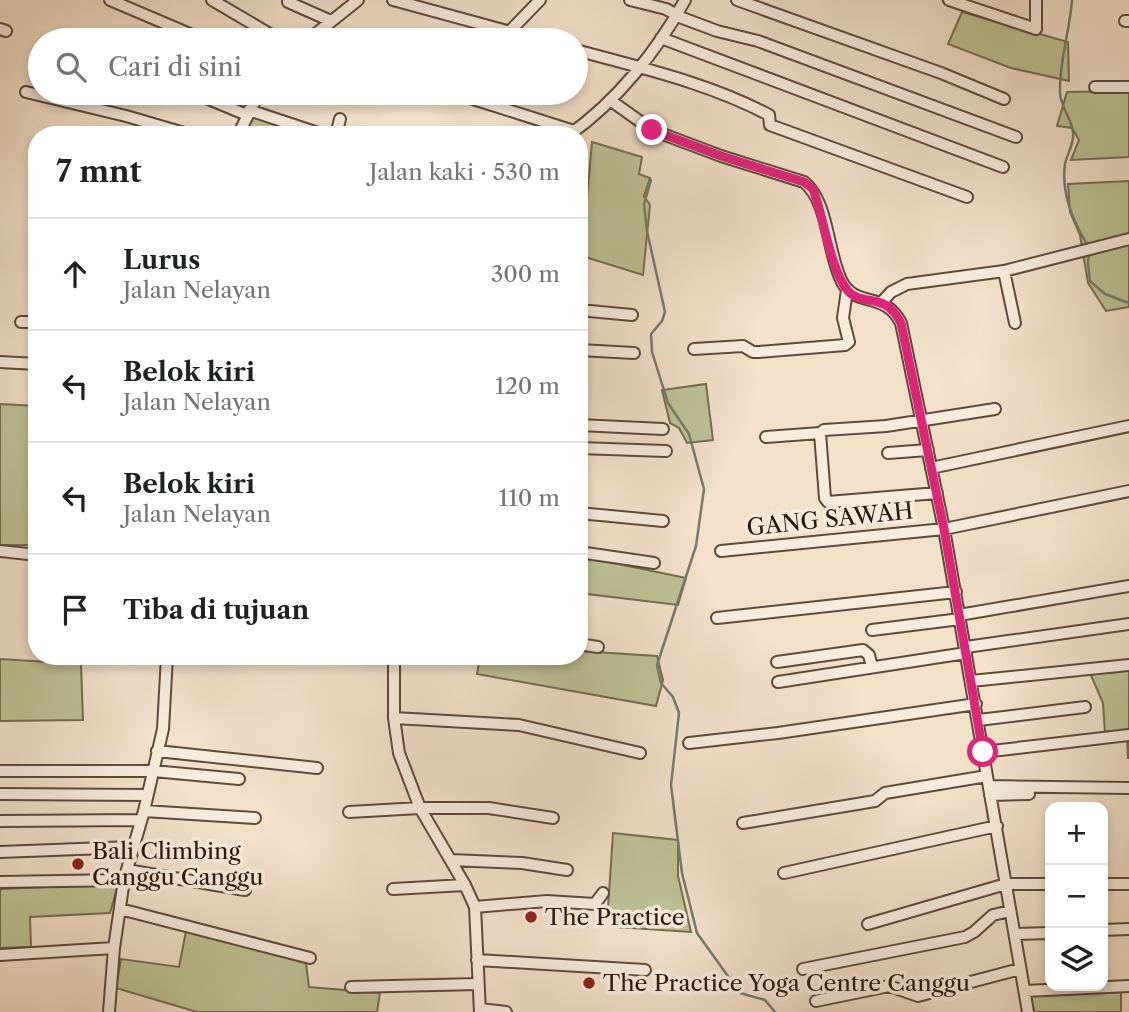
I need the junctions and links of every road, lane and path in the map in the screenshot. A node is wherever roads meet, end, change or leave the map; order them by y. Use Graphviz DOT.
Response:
graph roads {
  1 [pos="110,0"];
  2 [pos="212,0"];
  3 [pos="358,0"];
  4 [pos="393,0"];
  5 [pos="540,0"];
  6 [pos="630,0"];
  7 [pos="685,0"];
  8 [pos="737,0"];
  9 [pos="949,0"];
  10 [pos="1036,0"];
  11 [pos="288,2"];
  12 [pos="677,15"];
  13 [pos="331,21"];
  14 [pos="176,28"];
  15 [pos="260,28"];
  16 [pos="323,28"];
  17 [pos="494,28"];
  18 [pos="513,28"];
  19 [pos="661,38"];
  20 [pos="588,53"];
  21 [pos="640,68"];
  22 [pos="1095,87"];
  23 [pos="1129,87"];
  24 [pos="1004,99"];
  25 [pos="610,100"];
  26 [pos="80,105"];
  27 [pos="228,105"];
  28 [pos="252,105"];
  29 [pos="489,105"];
  30 [pos="248,112"];
  31 [pos="340,119"];
  32 [pos="160,126"];
  33 [pos="242,126"];
  34 [pos="294,126"];
  35 [pos="338,126"];
  36 [pos="551,126"];
  37 [pos="579,126"];
  38 [pos="1016,136"];
  39 [pos="1003,167"];
  40 [pos="967,197"];
  41 [pos="1129,239"];
  42 [pos="1004,271"];
  43 [pos="847,290"];
  44 [pos="882,302"];
  45 [pos="588,311"];
  46 [pos="632,314"];
  47 [pos="21,322"];
  48 [pos="28,322"];
  49 [pos="1016,323"];
  50 [pos="695,349"];
  51 [pos="588,350"];
  52 [pos="634,353"];
  53 [pos="0,362"];
  54 [pos="28,364"];
  55 [pos="995,408"];
  56 [pos="923,420"];
  57 [pos="588,425"];
  58 [pos="1129,426"];
  59 [pos="663,429"];
  60 [pos="820,433"];
  61 [pos="766,437"];
  62 [pos="588,448"];
  63 [pos="928,450"];
  64 [pos="666,451"];
  65 [pos="888,453"];
  66 [pos="931,468"];
  67 [pos="1129,491"];
  68 [pos="937,492"];
  69 [pos="588,514"];
  70 [pos="663,521"];
  71 [pos="944,529"];
  72 [pos="0,551"];
  73 [pos="721,551"];
  74 [pos="588,553"];
  75 [pos="28,554"];
  76 [pos="653,562"];
  77 [pos="1129,586"];
  78 [pos="956,592"];
  79 [pos="960,617"];
  80 [pos="717,618"];
  81 [pos="1129,624"];
  82 [pos="872,629"];
  83 [pos="588,645"];
  84 [pos="598,647"];
  85 [pos="966,650"];
  86 [pos="777,662"];
  87 [pos="167,665"];
  88 [pos="394,665"];
  89 [pos="1129,665"];
  90 [pos="872,667"];
  91 [pos="971,681"];
  92 [pos="778,682"];
  93 [pos="976,704"];
  94 [pos="1085,707"];
  95 [pos="394,718"];
  96 [pos="979,720"];
  97 [pos="1129,735"];
  98 [pos="689,743"];
  99 [pos="158,751"];
  100 [pos="983,752"];
  101 [pos="640,753"];
  102 [pos="317,768"];
  103 [pos="0,771"];
  104 [pos="152,771"];
  105 [pos="239,779"];
  106 [pos="989,786"];
  107 [pos="1129,788"];
  108 [pos="0,794"];
  109 [pos="1129,794"];
  110 [pos="147,795"];
  111 [pos="420,808"];
  112 [pos="349,812"];
  113 [pos="142,815"];
  114 [pos="255,818"];
  115 [pos="554,818"];
  116 [pos="0,821"];
  117 [pos="743,823"];
  118 [pos="997,826"];
  119 [pos="132,847"];
  120 [pos="0,852"];
  121 [pos="451,860"];
  122 [pos="567,870"];
  123 [pos="784,873"];
  124 [pos="125,875"];
  125 [pos="0,882"];
  126 [pos="1006,884"];
  127 [pos="1045,884"];
  128 [pos="1108,884"];
  129 [pos="1129,884"];
  130 [pos="465,885"];
  131 [pos="393,889"];
  132 [pos="245,890"];
  133 [pos="603,893"];
  134 [pos="475,907"];
  135 [pos="120,909"];
  136 [pos="1010,911"];
  137 [pos="868,924"];
  138 [pos="1129,929"];
  139 [pos="1108,930"];
  140 [pos="1045,933"];
  141 [pos="1014,934"];
  142 [pos="114,948"];
  143 [pos="0,955"];
  144 [pos="310,958"];
  145 [pos="477,960"];
  146 [pos="803,969"];
  147 [pos="1020,969"];
  148 [pos="645,970"];
  149 [pos="478,984"];
  150 [pos="1129,986"];
  151 [pos="351,987"];
  152 [pos="1025,991"];
  153 [pos="817,1001"];
  154 [pos="480,1011"];
  155 [pos="109,1012"];
  156 [pos="506,1012"];
  157 [pos="1028,1012"];
  1 -- 14 [label="street"];
  2 -- 15 [label="street"];
  3 -- 13 [label="street"];
  4 -- 17 [label="street"];
  5 -- 18 [label="street"];
  6 -- 12 [label="street"];
  7 -- 12 [label="street"];
  8 -- 24 [label="street"];
  9 -- 10 [label="street"];
  11 -- 13 [label="street"];
  12 -- 19 [label="street"];
  12 -- 38 [label="street"];
  13 -- 16 [label="street"];
  19 -- 21 [label="street"];
  19 -- 39 [label="street"];
  20 -- 21 [label="street"];
  21 -- 25 [label="street"];
  21 -- 40 [label="street"];
  22 -- 23 [label="street"];
  25 -- 37 [label="street"];
  25 -- 43 [label="street"];
  26 -- 32 [label="street"];
  27 -- 30 [label="street"];
  28 -- 30 [label="street"];
  29 -- 36 [label="street"];
  30 -- 33 [label="street"];
  30 -- 34 [label="street"];
  31 -- 35 [label="street"];
  41 -- 42 [label="street"];
  42 -- 44 [label="street"];
  42 -- 49 [label="street"];
  43 -- 44 [label="street"];
  43 -- 50 [label="street"];
  44 -- 56 [label="street"];
  45 -- 46 [label="street"];
  47 -- 48 [label="street"];
  51 -- 52 [label="street"];
  53 -- 54 [label="street"];
  55 -- 56 [label="street"];
  56 -- 60 [label="street"];
  56 -- 63 [label="street"];
  57 -- 59 [label="street"];
  58 -- 66 [label="street"];
  60 -- 61 [label="street"];
  60 -- 68 [label="street"];
  62 -- 64 [label="street"];
  63 -- 65 [label="street"];
  63 -- 66 [label="street"];
  66 -- 68 [label="street"];
  67 -- 71 [label="street, GANG SAWAH"];
  68 -- 71 [label="street"];
  69 -- 70 [label="street"];
  71 -- 73 [label="street, GANG SAWAH"];
  71 -- 78 [label="street"];
  72 -- 75 [label="street"];
  74 -- 76 [label="street"];
  77 -- 79 [label="street"];
  78 -- 79 [label="street"];
  78 -- 80 [label="street"];
  79 -- 82 [label="street"];
  79 -- 85 [label="street"];
  81 -- 85 [label="street"];
  83 -- 84 [label="street"];
  85 -- 90 [label="street"];
  85 -- 91 [label="street"];
  86 -- 90 [label="street"];
  87 -- 99 [label="street"];
  88 -- 95 [label="street"];
  89 -- 91 [label="street"];
  90 -- 92 [label="street"];
  91 -- 93 [label="street"];
  93 -- 96 [label="street"];
  93 -- 98 [label="street"];
  94 -- 96 [label="street"];
  95 -- 101 [label="street"];
  95 -- 111 [label="street"];
  96 -- 100 [label="street"];
  97 -- 100 [label="street"];
  99 -- 102 [label="street"];
  99 -- 104 [label="street"];
  100 -- 106 [label="street"];
  103 -- 104 [label="street"];
  104 -- 105 [label="street"];
  104 -- 110 [label="street"];
  106 -- 107 [label="street"];
  106 -- 109 [label="street"];
  106 -- 117 [label="street"];
  106 -- 118 [label="street"];
  108 -- 110 [label="street"];
  110 -- 113 [label="street"];
  111 -- 112 [label="street"];
  111 -- 115 [label="street"];
  111 -- 121 [label="street"];
  113 -- 114 [label="street"];
  113 -- 116 [label="street"];
  113 -- 119 [label="street"];
  118 -- 123 [label="street"];
  118 -- 126 [label="street"];
  119 -- 120 [label="street"];
  119 -- 124 [label="street"];
  121 -- 122 [label="street"];
  121 -- 130 [label="street"];
  124 -- 125 [label="street"];
  124 -- 132 [label="street"];
  124 -- 135 [label="street"];
  126 -- 127 [label="street"];
  126 -- 136 [label="street"];
  126 -- 137 [label="street"];
  128 -- 129 [label="street"];
  130 -- 131 [label="street"];
  130 -- 134 [label="street"];
  133 -- 134 [label="street"];
  134 -- 145 [label="street"];
  135 -- 142 [label="street"];
  135 -- 144 [label="street"];
  136 -- 141 [label="street"];
  136 -- 146 [label="street"];
  138 -- 139 [label="street"];
  140 -- 141 [label="street"];
  141 -- 147 [label="street"];
  142 -- 143 [label="street"];
  142 -- 155 [label="street"];
  145 -- 148 [label="street"];
  145 -- 149 [label="street"];
  147 -- 152 [label="street"];
  147 -- 153 [label="street"];
  149 -- 151 [label="street"];
  149 -- 154 [label="street"];
  150 -- 152 [label="street"];
  152 -- 157 [label="street"];
  154 -- 156 [label="street"];
}
